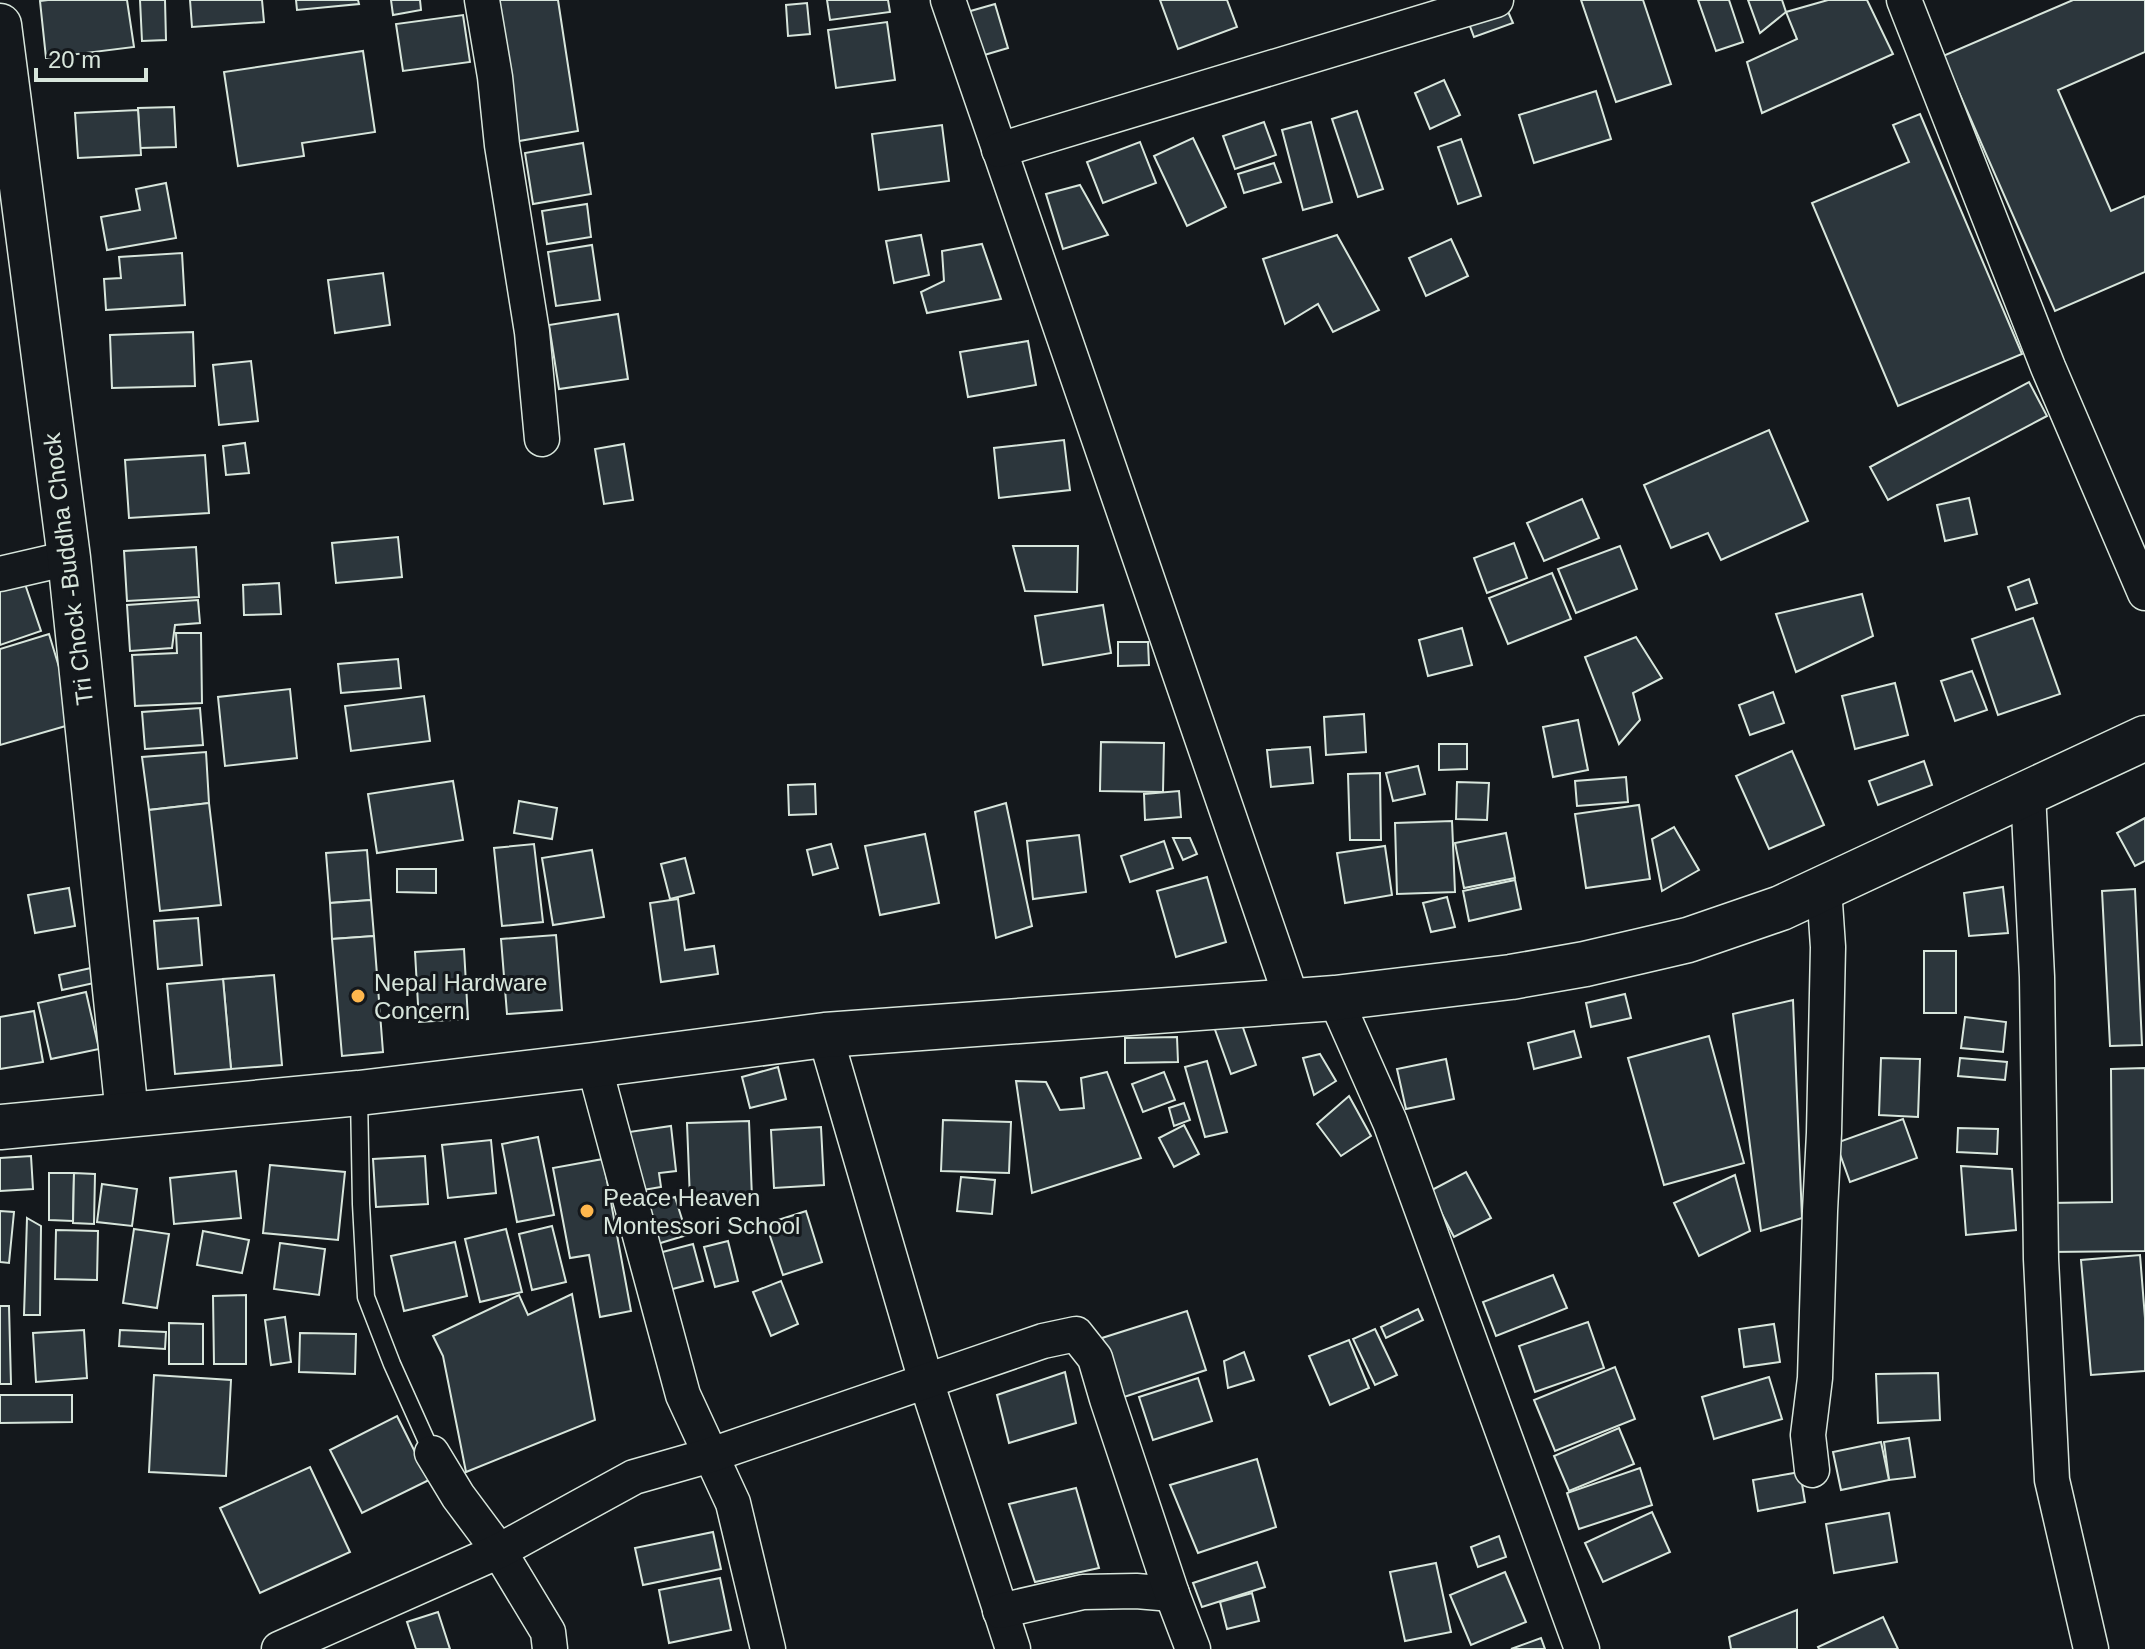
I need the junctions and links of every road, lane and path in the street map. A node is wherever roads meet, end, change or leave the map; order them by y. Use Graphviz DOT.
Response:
graph roads {
  1 [pos="482,0"];
  2 [pos="948,0"];
  3 [pos="1496,0"];
  4 [pos="1904,0"];
  5 [pos="0,25"];
  6 [pos="999,150"];
  7 [pos="542,439"];
  8 [pos="69,558"];
  9 [pos="0,574"];
  10 [pos="2145,593"];
  11 [pos="2145,738"];
  12 [pos="2028,792"];
  13 [pos="1824,888"];
  14 [pos="1335,998"];
  15 [pos="1292,1000"];
  16 [pos="825,1035"];
  17 [pos="594,1065"];
  18 [pos="359,1093"];
  19 [pos="127,1114"];
  20 [pos="0,1127"];
  21 [pos="926,1381"];
  22 [pos="432,1453"];
  23 [pos="711,1455"];
  24 [pos="1812,1470"];
  25 [pos="499,1551"];
  26 [pos="1172,1594"];
  27 [pos="1000,1611"];
  28 [pos="289,1647"];
  29 [pos="550,1649"];
  30 [pos="768,1649"];
  31 [pos="1013,1649"];
  32 [pos="1193,1649"];
  33 [pos="1582,1649"];
  34 [pos="2091,1649"];
  1 -- 7 [label="street"];
  2 -- 6 [label="street"];
  3 -- 6 [label="street"];
  4 -- 10 [label="street"];
  5 -- 8 [label="street, Tri Chock -Buddha Chock"];
  6 -- 15 [label="street"];
  8 -- 9 [label="street"];
  8 -- 19 [label="street, Tri Chock -Buddha Chock"];
  11 -- 12 [label="main road"];
  12 -- 13 [label="main road"];
  12 -- 34 [label="street"];
  13 -- 14 [label="main road"];
  13 -- 24 [label="street"];
  14 -- 15 [label="main road"];
  14 -- 33 [label="street"];
  15 -- 16 [label="main road"];
  16 -- 17 [label="main road"];
  16 -- 21 [label="street"];
  17 -- 18 [label="main road"];
  17 -- 23 [label="street"];
  18 -- 19 [label="main road"];
  18 -- 22 [label="lane"];
  19 -- 20 [label="main road"];
  21 -- 23 [label="street"];
  21 -- 26 [label="street"];
  21 -- 27 [label="street"];
  22 -- 25 [label="street"];
  23 -- 25 [label="street"];
  23 -- 30 [label="street"];
  25 -- 28 [label="street"];
  25 -- 29 [label="street"];
  26 -- 27 [label="street"];
  26 -- 32 [label="street"];
  27 -- 31 [label="street"];
}
